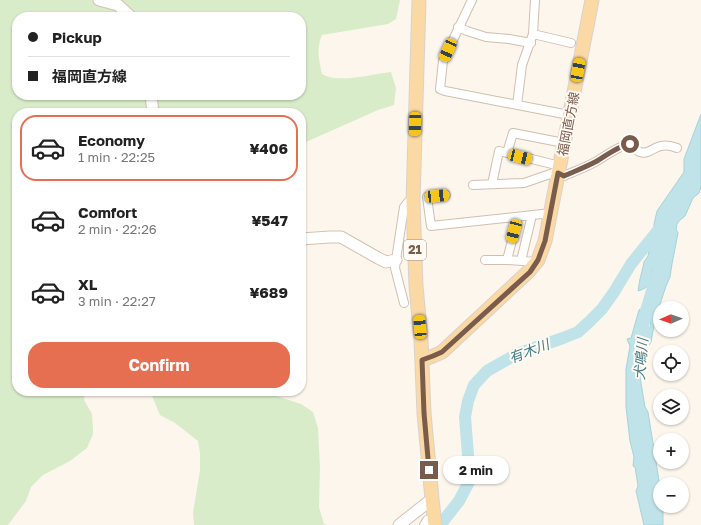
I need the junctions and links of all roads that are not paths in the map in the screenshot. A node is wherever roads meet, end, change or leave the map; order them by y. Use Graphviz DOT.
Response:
graph roads {
  1 [pos="99,0"];
  2 [pos="419,0"];
  3 [pos="472,0"];
  4 [pos="535,0"];
  5 [pos="592,0"];
  6 [pos="126,12"];
  7 [pos="461,28"];
  8 [pos="533,34"];
  9 [pos="530,43"];
  10 [pos="571,43"];
  11 [pos="517,105"];
  12 [pos="569,115"];
  13 [pos="564,143"];
  14 [pos="677,148"];
  15 [pos="508,153"];
  16 [pos="559,170"];
  17 [pos="492,184"];
  18 [pos="473,185"];
  19 [pos="446,195"];
  20 [pos="413,202"];
  21 [pos="551,213"];
  22 [pos="532,215"];
  23 [pos="518,217"];
  24 [pos="306,239"];
  25 [pos="396,260"];
  26 [pos="485,260"];
  27 [pos="507,260"];
  28 [pos="521,261"];
  29 [pos="537,262"];
  30 [pos="404,303"];
  31 [pos="422,360"];
  32 [pos="432,499"];
  33 [pos="430,521"];
  34 [pos="399,525"];
  1 -- 6 [label="street"];
  2 -- 20 [label="main road, 21"];
  3 -- 7 [label="street"];
  4 -- 8 [label="street"];
  5 -- 12 [label="main road, 福岡直方線"];
  7 -- 9 [label="street"];
  7 -- 11 [label="street"];
  8 -- 9 [label="street"];
  8 -- 10 [label="street"];
  9 -- 11 [label="street"];
  11 -- 12 [label="street"];
  12 -- 13 [label="main road, 福岡直方線"];
  13 -- 15 [label="street"];
  13 -- 16 [label="main road, 福岡直方線"];
  14 -- 16 [label="street"];
  15 -- 16 [label="street"];
  15 -- 17 [label="street"];
  16 -- 17 [label="street"];
  16 -- 21 [label="main road, 福岡直方線"];
  17 -- 18 [label="street"];
  19 -- 23 [label="street"];
  20 -- 25 [label="street"];
  20 -- 31 [label="main road, 21"];
  21 -- 22 [label="street"];
  21 -- 29 [label="main road, 福岡直方線"];
  22 -- 23 [label="street"];
  22 -- 28 [label="street"];
  23 -- 27 [label="street"];
  24 -- 25 [label="street"];
  25 -- 30 [label="street"];
  26 -- 27 [label="street"];
  27 -- 28 [label="street"];
  28 -- 29 [label="street"];
  29 -- 31 [label="main road, 福岡直方線"];
  31 -- 32 [label="main road, 21"];
  32 -- 33 [label="main road, 21"];
  32 -- 34 [label="street"];
}
